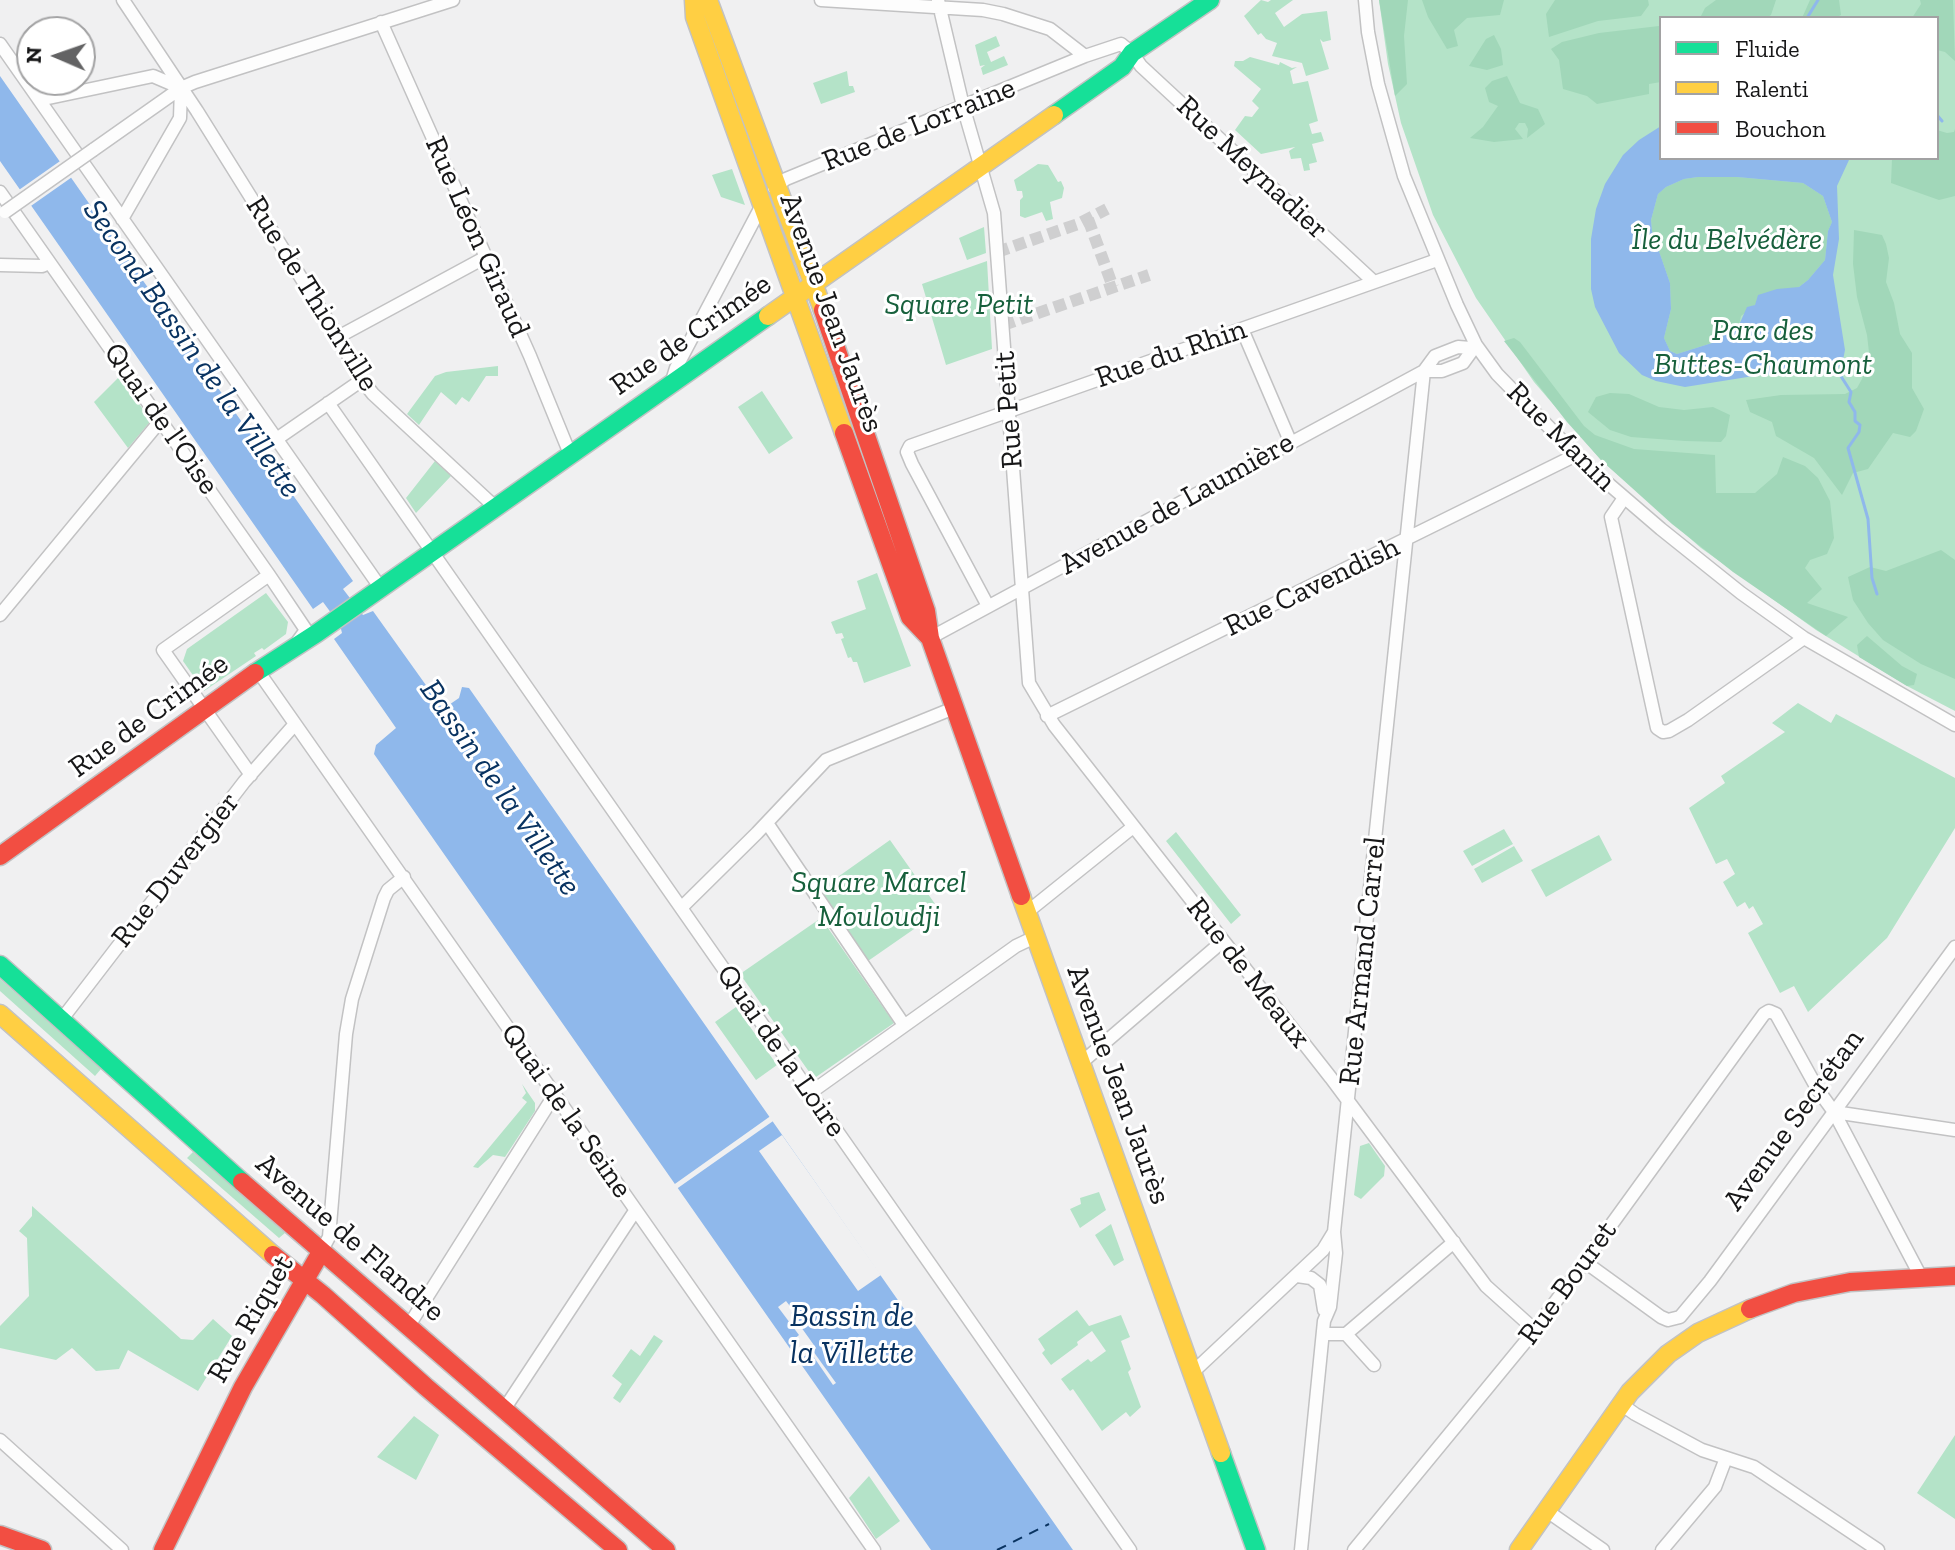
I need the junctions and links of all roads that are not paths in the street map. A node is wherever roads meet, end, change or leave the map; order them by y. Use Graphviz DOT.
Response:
graph roads {
  1 [pos="123,0"];
  2 [pos="453,0"];
  3 [pos="694,0"];
  4 [pos="708,0"];
  5 [pos="821,0"];
  6 [pos="1210,0"];
  7 [pos="1365,0"];
  8 [pos="939,4"];
  9 [pos="381,22"];
  10 [pos="0,44"];
  11 [pos="1132,53"];
  12 [pos="160,55"];
  13 [pos="1085,56"];
  14 [pos="153,76"];
  15 [pos="181,88"];
  16 [pos="39,100"];
  17 [pos="963,106"];
  18 [pos="980,167"];
  19 [pos="777,184"];
  20 [pos="0,192"];
  21 [pos="763,204"];
  22 [pos="2,214"];
  23 [pos="122,219"];
  24 [pos="486,257"];
  25 [pos="1437,260"];
  26 [pos="49,263"];
  27 [pos="0,265"];
  28 [pos="813,282"];
  29 [pos="1374,282"];
  30 [pos="796,295"];
  31 [pos="1242,329"];
  32 [pos="338,337"];
  33 [pos="1474,347"];
  34 [pos="1424,371"];
  35 [pos="362,380"];
  36 [pos="672,381"];
  37 [pos="328,403"];
  38 [pos="1009,411"];
  39 [pos="161,420"];
  40 [pos="278,438"];
  41 [pos="1290,441"];
  42 [pos="570,454"];
  43 [pos="1576,455"];
  44 [pos="1624,498"];
  45 [pos="495,507"];
  46 [pos="1407,540"];
  47 [pos="431,552"];
  48 [pos="269,575"];
  49 [pos="380,587"];
  50 [pos="1022,587"];
  51 [pos="988,606"];
  52 [pos="0,615"];
  53 [pos="930,638"];
  54 [pos="1804,638"];
  55 [pos="293,646"];
  56 [pos="258,671"];
  57 [pos="1029,683"];
  58 [pos="954,708"];
  59 [pos="206,710"];
  60 [pos="1047,716"];
  61 [pos="295,724"];
  62 [pos="1955,725"];
  63 [pos="251,775"];
  64 [pos="767,823"];
  65 [pos="1133,827"];
  66 [pos="0,856"];
  67 [pos="404,877"];
  68 [pos="681,908"];
  69 [pos="1026,913"];
  70 [pos="1035,937"];
  71 [pos="1223,941"];
  72 [pos="1955,947"];
  73 [pos="0,965"];
  74 [pos="0,1014"];
  75 [pos="62,1019"];
  76 [pos="904,1025"];
  77 [pos="1081,1063"];
  78 [pos="810,1093"];
  79 [pos="555,1094"];
  80 [pos="1348,1102"];
  81 [pos="1834,1112"];
  82 [pos="1955,1130"];
  83 [pos="635,1211"];
  84 [pos="1334,1232"];
  85 [pos="1454,1242"];
  86 [pos="321,1252"];
  87 [pos="1585,1262"];
  88 [pos="1297,1276"];
  89 [pos="1955,1276"];
  90 [pos="1921,1277"];
  91 [pos="304,1281"];
  92 [pos="408,1327"];
  93 [pos="1324,1328"];
  94 [pos="1535,1330"];
  95 [pos="1346,1334"];
  96 [pos="1374,1365"];
  97 [pos="1193,1372"];
  98 [pos="1621,1404"];
  99 [pos="505,1408"];
  100 [pos="0,1440"];
  101 [pos="1726,1458"];
  102 [pos="1547,1511"];
  103 [pos="0,1535"];
  104 [pos="870,1549"];
  105 [pos="42,1550"];
  106 [pos="122,1550"];
  107 [pos="163,1550"];
  108 [pos="618,1550"];
  109 [pos="666,1550"];
  110 [pos="1130,1550"];
  111 [pos="1256,1550"];
  112 [pos="1301,1550"];
  113 [pos="1354,1550"];
  114 [pos="1519,1550"];
  115 [pos="1603,1550"];
  116 [pos="1662,1550"];
  117 [pos="1878,1550"];
  1 -- 12 [label="street, Rue de Thionville"];
  2 -- 9 [label="street"];
  3 -- 21 [label="main road, Avenue Jean Jaurès"];
  4 -- 19 [label="main road, Avenue Jean Jaurès"];
  5 -- 8 [label="street"];
  6 -- 11 [label="main road, Rue de Crimée"];
  7 -- 25 [label="street, Rue Manin"];
  8 -- 13 [label="street"];
  8 -- 17 [label="street, Rue Petit"];
  9 -- 15 [label="street"];
  9 -- 24 [label="street, Rue Léon Giraud"];
  10 -- 16 [label="street"];
  11 -- 13 [label="street, Rue de Lorraine"];
  11 -- 18 [label="main road, Rue de Crimée"];
  11 -- 29 [label="street, Rue Meynadier"];
  12 -- 14 [label="street"];
  12 -- 15 [label="street, Rue de Thionville"];
  13 -- 17 [label="street, Rue de Lorraine"];
  14 -- 15 [label="street"];
  14 -- 16 [label="street"];
  15 -- 22 [label="street, bridge"];
  15 -- 23 [label="street"];
  15 -- 32 [label="street, Rue de Thionville"];
  16 -- 23 [label="street"];
  17 -- 18 [label="street, Rue Petit"];
  17 -- 19 [label="street, Rue de Lorraine"];
  18 -- 28 [label="main road, Rue de Crimée"];
  18 -- 38 [label="street, Rue Petit"];
  19 -- 21 [label="street"];
  19 -- 28 [label="main road, Avenue Jean Jaurès"];
  20 -- 26 [label="street, Quai de l'Oise"];
  21 -- 30 [label="main road, Avenue Jean Jaurès"];
  21 -- 36 [label="street"];
  23 -- 40 [label="street"];
  24 -- 32 [label="street"];
  24 -- 42 [label="street, Rue Léon Giraud"];
  25 -- 29 [label="street, Rue du Rhin"];
  25 -- 33 [label="street, Rue Manin"];
  26 -- 27 [label="street"];
  26 -- 39 [label="street, Quai de l'Oise"];
  28 -- 30 [label="main road, Rue de Crimée"];
  28 -- 53 [label="main road, Avenue Jean Jaurès"];
  29 -- 31 [label="street, Rue du Rhin"];
  30 -- 36 [label="main road, Rue de Crimée"];
  30 -- 53 [label="main road, Avenue Jean Jaurès"];
  31 -- 38 [label="street, Rue du Rhin"];
  31 -- 41 [label="street"];
  32 -- 35 [label="street, Rue de Thionville"];
  33 -- 34 [label="street, Avenue de Laumière"];
  33 -- 43 [label="street, Rue Manin"];
  34 -- 41 [label="street, Avenue de Laumière"];
  34 -- 46 [label="street, Rue Armand Carrel"];
  35 -- 37 [label="street"];
  35 -- 45 [label="street, Rue de Thionville"];
  36 -- 42 [label="main road, Rue de Crimée"];
  37 -- 40 [label="street"];
  37 -- 47 [label="street, Quai de la Loire"];
  38 -- 50 [label="street, Rue Petit"];
  38 -- 51 [label="street, Rue du Rhin"];
  39 -- 48 [label="street, Quai de l'Oise"];
  39 -- 52 [label="street"];
  40 -- 49 [label="street"];
  41 -- 50 [label="street, Avenue de Laumière"];
  42 -- 45 [label="main road, Rue de Crimée"];
  43 -- 44 [label="street, Rue Manin"];
  43 -- 46 [label="street, Rue Cavendish"];
  44 -- 54 [label="street, Rue Manin"];
  44 -- 54 [label="street"];
  45 -- 47 [label="main road, Rue de Crimée"];
  46 -- 60 [label="street, Rue Cavendish"];
  46 -- 80 [label="street, Rue Armand Carrel"];
  47 -- 49 [label="main road, Rue de Crimée"];
  47 -- 68 [label="street, Quai de la Loire"];
  48 -- 55 [label="street, Quai de l'Oise"];
  48 -- 59 [label="street"];
  49 -- 55 [label="main road, Rue de Crimée"];
  50 -- 51 [label="street, Avenue de Laumière"];
  50 -- 57 [label="street, Rue Petit"];
  51 -- 53 [label="street, Avenue de Laumière"];
  53 -- 58 [label="main road, Avenue Jean Jaurès"];
  54 -- 62 [label="street, Rue Manin"];
  55 -- 56 [label="main road, Rue de Crimée"];
  56 -- 59 [label="main road, Rue de Crimée"];
  56 -- 61 [label="street, Quai de la Seine"];
  57 -- 60 [label="street, Rue de Meaux"];
  58 -- 64 [label="street"];
  58 -- 69 [label="main road, Avenue Jean Jaurès"];
  59 -- 63 [label="street"];
  59 -- 66 [label="main road, Rue de Crimée"];
  60 -- 65 [label="street, Rue de Meaux"];
  61 -- 63 [label="street, Rue Duvergier"];
  61 -- 67 [label="street, Quai de la Seine"];
  63 -- 75 [label="street, Rue Duvergier"];
  64 -- 68 [label="street"];
  64 -- 76 [label="street"];
  65 -- 69 [label="street"];
  65 -- 71 [label="street, Rue de Meaux"];
  67 -- 79 [label="street, Quai de la Seine"];
  67 -- 86 [label="street, Rue Riquet"];
  68 -- 78 [label="street, Quai de la Loire"];
  69 -- 70 [label="main road, Avenue Jean Jaurès"];
  70 -- 76 [label="street"];
  70 -- 77 [label="main road, Avenue Jean Jaurès"];
  71 -- 77 [label="street"];
  71 -- 80 [label="street, Rue de Meaux"];
  72 -- 81 [label="street, Avenue Secrétan"];
  73 -- 75 [label="main road, Avenue de Flandre"];
  74 -- 91 [label="main road, Avenue de Flandre"];
  75 -- 86 [label="main road, Avenue de Flandre"];
  76 -- 78 [label="street"];
  77 -- 97 [label="main road, Avenue Jean Jaurès"];
  78 -- 110 [label="street, Quai de la Loire"];
  79 -- 83 [label="street, Quai de la Seine"];
  79 -- 92 [label="street"];
  80 -- 84 [label="street, Rue Armand Carrel"];
  80 -- 85 [label="street, Rue de Meaux"];
  81 -- 82 [label="street"];
  81 -- 87 [label="street, Avenue Secrétan"];
  81 -- 87 [label="street, Rue Bouret"];
  81 -- 90 [label="street"];
  83 -- 99 [label="street"];
  83 -- 104 [label="street, Quai de la Seine"];
  84 -- 88 [label="street"];
  84 -- 93 [label="street, Rue Armand Carrel"];
  85 -- 94 [label="street, Rue de Meaux"];
  85 -- 95 [label="street"];
  86 -- 91 [label="main road, Rue Riquet"];
  86 -- 92 [label="main road, Avenue de Flandre"];
  87 -- 94 [label="street, Rue Bouret"];
  88 -- 93 [label="street"];
  88 -- 97 [label="street"];
  89 -- 90 [label="main road"];
  90 -- 98 [label="main road"];
  91 -- 107 [label="main road, Rue Riquet"];
  91 -- 108 [label="main road, Avenue de Flandre"];
  92 -- 99 [label="main road, Avenue de Flandre"];
  93 -- 95 [label="street"];
  93 -- 112 [label="street, Rue Armand Carrel"];
  94 -- 113 [label="street, Rue Bouret"];
  95 -- 96 [label="street"];
  97 -- 111 [label="main road, Avenue Jean Jaurès"];
  98 -- 101 [label="street"];
  98 -- 102 [label="main road"];
  99 -- 109 [label="main road, Avenue de Flandre"];
  100 -- 106 [label="street"];
  101 -- 116 [label="street"];
  101 -- 117 [label="street"];
  102 -- 114 [label="main road"];
  102 -- 115 [label="street"];
  103 -- 105 [label="main road"];
}
